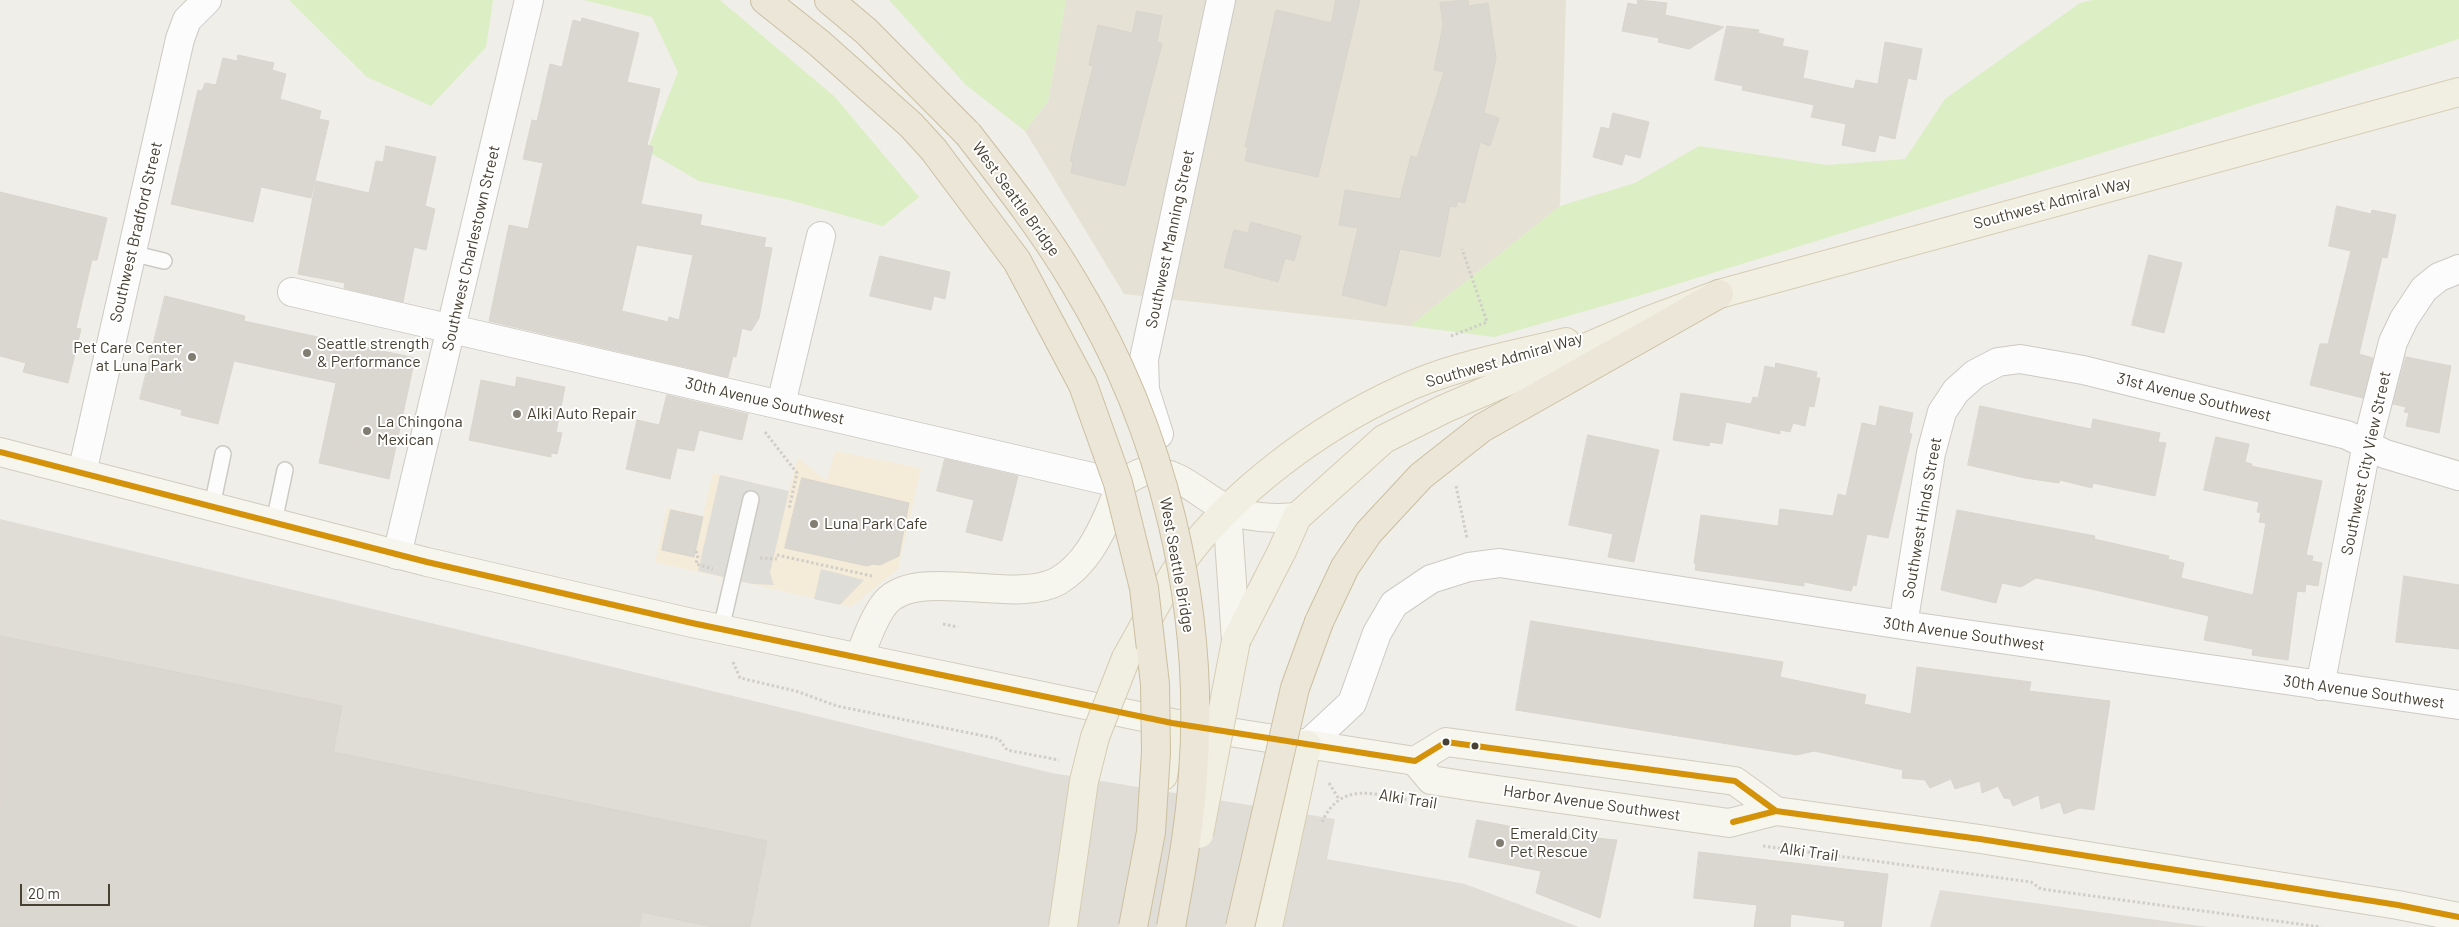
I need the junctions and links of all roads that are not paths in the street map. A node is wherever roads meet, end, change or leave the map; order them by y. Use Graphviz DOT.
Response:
graph roads {
  1 [pos="207,0"];
  2 [pos="528,0"];
  3 [pos="765,0"];
  4 [pos="829,0"];
  5 [pos="1222,0"];
  6 [pos="2459,92"];
  7 [pos="821,236"];
  8 [pos="131,253"];
  9 [pos="164,261"];
  10 [pos="2459,269"];
  11 [pos="292,292"];
  12 [pos="1719,294"];
  13 [pos="1647,321"];
  14 [pos="452,328"];
  15 [pos="782,404"];
  16 [pos="1942,412"];
  17 [pos="2367,444"];
  18 [pos="0,452"];
  19 [pos="223,454"];
  20 [pos="286,470"];
  21 [pos="82,473"];
  22 [pos="1174,475"];
  23 [pos="2459,476"];
  24 [pos="1122,484"];
  25 [pos="751,499"];
  26 [pos="212,506"];
  27 [pos="1228,510"];
  28 [pos="1296,517"];
  29 [pos="274,522"];
  30 [pos="397,555"];
  31 [pos="1903,625"];
  32 [pos="720,629"];
  33 [pos="1236,641"];
  34 [pos="859,658"];
  35 [pos="2320,686"];
  36 [pos="2459,705"];
  37 [pos="1172,723"];
  38 [pos="1307,745"];
  39 [pos="1415,761"];
  40 [pos="1776,811"];
  41 [pos="2459,917"];
  42 [pos="1063,927"];
  43 [pos="1126,927"];
  44 [pos="1133,927"];
  45 [pos="1171,927"];
  46 [pos="1183,927"];
  47 [pos="1240,927"];
  48 [pos="1268,927"];
  1 -- 8 [label="street, Southwest Bradford Street"];
  2 -- 14 [label="street, Southwest Charlestown Street"];
  3 -- 44 [label="highway, bridge"];
  4 -- 45 [label="highway, West Seattle Bridge, bridge"];
  5 -- 22 [label="street, Southwest Manning Street"];
  6 -- 12 [label="main road, Southwest Admiral Way"];
  7 -- 15 [label="street"];
  8 -- 9 [label="lane"];
  8 -- 21 [label="street, Southwest Bradford Street"];
  10 -- 17 [label="street, Southwest City View Street"];
  11 -- 14 [label="street, 30th Avenue Southwest"];
  12 -- 13 [label="main road, Southwest Admiral Way"];
  12 -- 47 [label="highway, bridge"];
  13 -- 27 [label="main road, Southwest Admiral Way"];
  13 -- 28 [label="main road, Southwest Admiral Way"];
  14 -- 15 [label="street, 30th Avenue Southwest"];
  14 -- 30 [label="street, Southwest Charlestown Street"];
  15 -- 24 [label="street, 30th Avenue Southwest"];
  16 -- 17 [label="street, 31st Avenue Southwest"];
  16 -- 31 [label="street, Southwest Hinds Street"];
  17 -- 23 [label="street, 31st Avenue Southwest"];
  17 -- 35 [label="street, Southwest City View Street"];
  18 -- 21 [label="main road"];
  19 -- 26 [label="lane"];
  20 -- 29 [label="lane"];
  21 -- 26 [label="main road"];
  22 -- 24 [label="main road"];
  22 -- 27 [label="main road"];
  24 -- 34 [label="main road"];
  25 -- 32 [label="lane"];
  26 -- 29 [label="main road"];
  27 -- 28 [label="main road"];
  27 -- 33 [label="main road"];
  27 -- 42 [label="main road, Southwest Admiral Way, bridge"];
  28 -- 33 [label="main road, Southwest Admiral Way"];
  29 -- 30 [label="main road"];
  30 -- 32 [label="main road"];
  31 -- 35 [label="street, 30th Avenue Southwest"];
  31 -- 38 [label="street, 30th Avenue Southwest"];
  32 -- 34 [label="main road"];
  33 -- 46 [label="main road, Southwest Admiral Way, bridge"];
  34 -- 37 [label="main road"];
  35 -- 36 [label="street, 30th Avenue Southwest"];
  37 -- 38 [label="main road"];
  37 -- 43 [label="main road, bridge"];
  38 -- 39 [label="main road"];
  38 -- 48 [label="main road"];
  39 -- 40 [label="main road, Harbor Avenue Southwest"];
  39 -- 40 [label="main road, Harbor Avenue Southwest"];
  40 -- 41 [label="main road, Harbor Avenue Southwest"];
}
